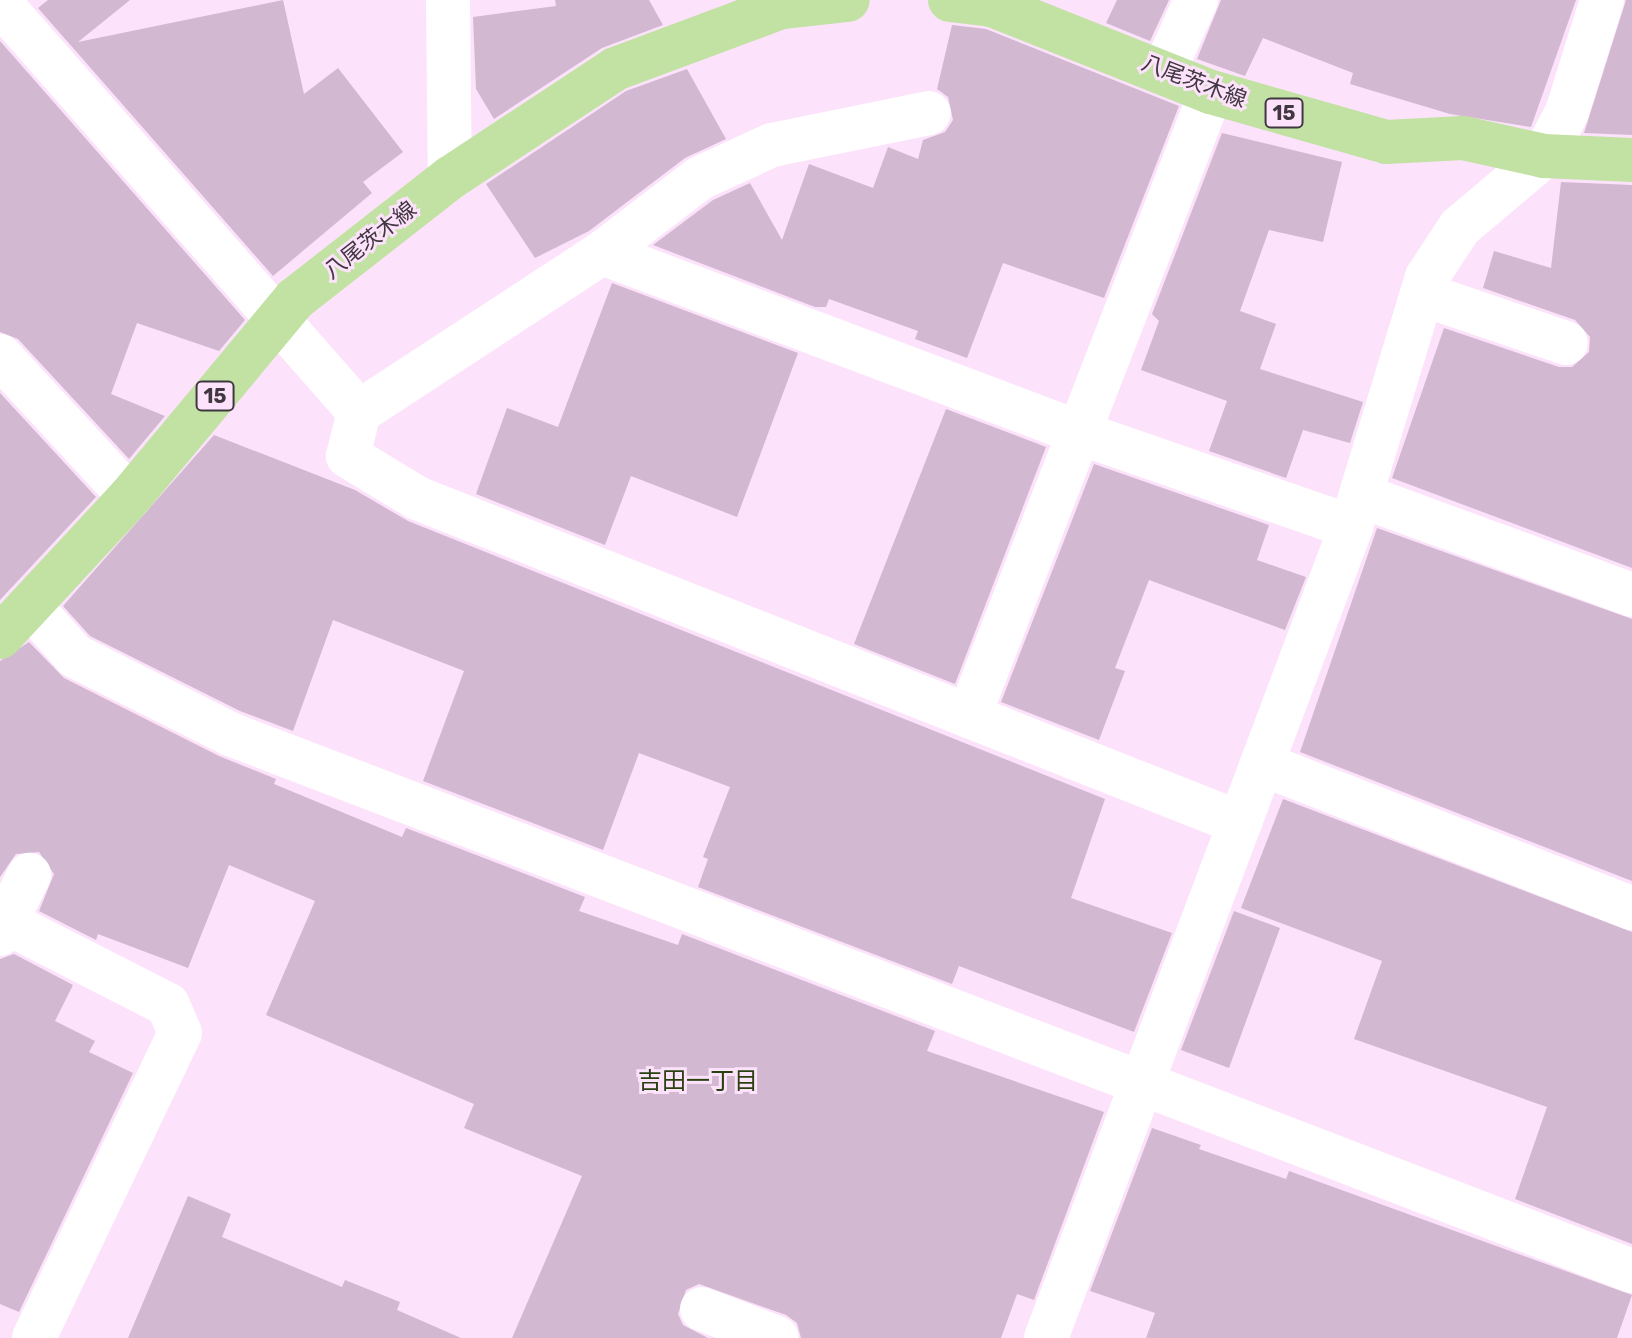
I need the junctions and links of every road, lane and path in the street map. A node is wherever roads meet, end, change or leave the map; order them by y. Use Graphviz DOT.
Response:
graph roads {
  1 [pos="448,0"];
  2 [pos="848,0"];
  3 [pos="950,0"];
  4 [pos="1196,0"];
  5 [pos="1602,0"];
  6 [pos="0,3"];
  7 [pos="1011,5"];
  8 [pos="1164,71"];
  9 [pos="1211,92"];
  10 [pos="929,113"];
  11 [pos="1544,156"];
  12 [pos="1632,160"];
  13 [pos="450,178"];
  14 [pos="602,253"];
  15 [pos="1422,294"];
  16 [pos="276,323"];
  17 [pos="1566,343"];
  18 [pos="0,356"];
  19 [pos="359,412"];
  20 [pos="1080,433"];
  21 [pos="130,497"];
  22 [pos="1356,511"];
  23 [pos="1632,595"];
  24 [pos="31,607"];
  25 [pos="0,637"];
  26 [pos="969,716"];
  27 [pos="1262,764"];
  28 [pos="1240,823"];
  29 [pos="29,875"];
  30 [pos="1632,908"];
  31 [pos="3,928"];
  32 [pos="1142,1083"];
  33 [pos="1632,1271"];
  34 [pos="702,1309"];
  35 [pos="34,1338"];
  36 [pos="777,1338"];
  37 [pos="1046,1338"];
  1 -- 13 [label="street"];
  2 -- 13 [label="main road, 八尾茨木線 / 15"];
  3 -- 7 [label="main road, 八尾茨木線 / 15"];
  4 -- 8 [label="street"];
  5 -- 11 [label="street"];
  6 -- 16 [label="street"];
  7 -- 8 [label="main road, 八尾茨木線 / 15"];
  8 -- 9 [label="main road, 八尾茨木線 / 15"];
  9 -- 11 [label="main road, 八尾茨木線 / 15"];
  9 -- 20 [label="street"];
  10 -- 14 [label="street"];
  11 -- 12 [label="main road, 八尾茨木線 / 15"];
  11 -- 15 [label="street"];
  13 -- 16 [label="main road, 八尾茨木線 / 15"];
  14 -- 19 [label="street"];
  14 -- 20 [label="street"];
  15 -- 17 [label="street"];
  15 -- 22 [label="street"];
  16 -- 19 [label="street"];
  16 -- 21 [label="main road, 八尾茨木線 / 15"];
  18 -- 21 [label="street"];
  19 -- 26 [label="street"];
  20 -- 22 [label="street"];
  20 -- 26 [label="street"];
  21 -- 24 [label="main road, 八尾茨木線 / 15"];
  22 -- 23 [label="street"];
  22 -- 27 [label="street"];
  24 -- 25 [label="main road, 八尾茨木線 / 15"];
  24 -- 32 [label="street"];
  26 -- 28 [label="street"];
  27 -- 28 [label="street"];
  27 -- 30 [label="street"];
  28 -- 32 [label="street"];
  29 -- 31 [label="street"];
  31 -- 35 [label="street"];
  32 -- 33 [label="street"];
  32 -- 37 [label="street"];
  34 -- 36 [label="street"];
}
